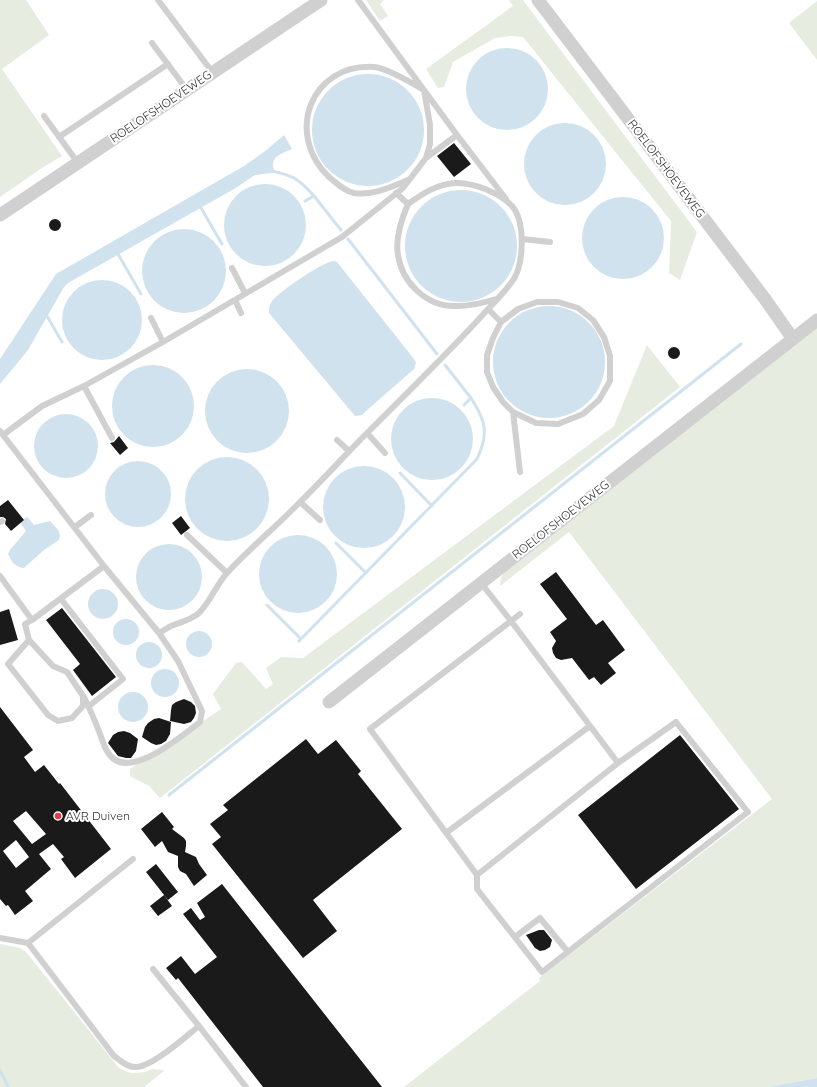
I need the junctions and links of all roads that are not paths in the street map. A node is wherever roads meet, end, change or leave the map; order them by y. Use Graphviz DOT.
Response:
graph roads {
  1 [pos="158,0"];
  2 [pos="321,0"];
  3 [pos="358,0"];
  4 [pos="538,0"];
  5 [pos="152,43"];
  6 [pos="168,64"];
  7 [pos="213,72"];
  8 [pos="187,90"];
  9 [pos="424,90"];
  10 [pos="44,116"];
  11 [pos="457,135"];
  12 [pos="59,136"];
  13 [pos="426,158"];
  14 [pos="78,163"];
  15 [pos="410,179"];
  16 [pos="396,193"];
  17 [pos="408,204"];
  18 [pos="512,206"];
  19 [pos="0,215"];
  20 [pos="522,239"];
  21 [pos="550,242"];
  22 [pos="232,268"];
  23 [pos="246,293"];
  24 [pos="497,299"];
  25 [pos="235,300"];
  26 [pos="488,309"];
  27 [pos="241,313"];
  28 [pos="151,318"];
  29 [pos="817,320"];
  30 [pos="501,322"];
  31 [pos="793,339"];
  32 [pos="163,342"];
  33 [pos="84,386"];
  34 [pos="513,412"];
  35 [pos="2,433"];
  36 [pos="367,433"];
  37 [pos="112,438"];
  38 [pos="337,440"];
  39 [pos="349,451"];
  40 [pos="385,453"];
  41 [pos="520,472"];
  42 [pos="300,502"];
  43 [pos="91,515"];
  44 [pos="320,520"];
  45 [pos="75,527"];
  46 [pos="187,535"];
  47 [pos="104,566"];
  48 [pos="227,573"];
  49 [pos="0,576"];
  50 [pos="481,583"];
  51 [pos="61,599"];
  52 [pos="520,614"];
  53 [pos="32,620"];
  54 [pos="510,621"];
  55 [pos="159,633"];
  56 [pos="29,640"];
  57 [pos="83,696"];
  58 [pos="329,702"];
  59 [pos="89,706"];
  60 [pos="590,726"];
  61 [pos="618,763"];
  62 [pos="446,833"];
  63 [pos="133,859"];
  64 [pos="476,875"];
  65 [pos="515,937"];
  66 [pos="0,938"];
  67 [pos="28,943"];
  68 [pos="568,952"];
  69 [pos="153,969"];
  70 [pos="199,1026"];
  71 [pos="246,1087"];
  1 -- 7 [label="lane"];
  2 -- 7 [label="street, ROELOFSHOEVEWEG"];
  3 -- 9 [label="lane"];
  4 -- 31 [label="street, ROELOFSHOEVEWEG"];
  5 -- 6 [label="lane"];
  6 -- 8 [label="lane"];
  6 -- 12 [label="lane"];
  7 -- 8 [label="street, ROELOFSHOEVEWEG"];
  8 -- 14 [label="street, ROELOFSHOEVEWEG"];
  9 -- 11 [label="lane"];
  9 -- 13 [label="lane"];
  9 -- 15 [label="lane"];
  10 -- 12 [label="lane"];
  11 -- 13 [label="lane"];
  11 -- 18 [label="lane"];
  12 -- 14 [label="lane"];
  13 -- 15 [label="lane"];
  14 -- 19 [label="street, ROELOFSHOEVEWEG"];
  15 -- 16 [label="lane"];
  16 -- 17 [label="lane"];
  16 -- 23 [label="lane"];
  17 -- 18 [label="lane"];
  17 -- 24 [label="lane"];
  18 -- 20 [label="lane"];
  20 -- 21 [label="lane"];
  20 -- 24 [label="lane"];
  22 -- 23 [label="lane"];
  23 -- 25 [label="lane"];
  24 -- 26 [label="lane"];
  25 -- 27 [label="lane"];
  25 -- 32 [label="lane"];
  26 -- 30 [label="lane"];
  26 -- 36 [label="lane"];
  28 -- 32 [label="lane"];
  29 -- 31 [label="street, ROELOFSHOEVEWEG"];
  30 -- 34 [label="lane"];
  30 -- 34 [label="lane"];
  31 -- 50 [label="street, ROELOFSHOEVEWEG"];
  32 -- 33 [label="lane"];
  33 -- 35 [label="lane"];
  33 -- 37 [label="lane"];
  34 -- 41 [label="lane"];
  35 -- 45 [label="lane"];
  36 -- 39 [label="lane"];
  36 -- 40 [label="lane"];
  38 -- 39 [label="lane"];
  39 -- 42 [label="lane"];
  42 -- 44 [label="lane"];
  42 -- 48 [label="lane"];
  43 -- 45 [label="lane"];
  45 -- 47 [label="lane"];
  46 -- 48 [label="lane"];
  47 -- 51 [label="lane"];
  47 -- 55 [label="lane"];
  48 -- 55 [label="lane"];
  49 -- 53 [label="lane"];
  50 -- 54 [label="lane"];
  50 -- 58 [label="street, ROELOFSHOEVEWEG"];
  51 -- 53 [label="lane"];
  51 -- 59 [label="lane"];
  52 -- 54 [label="lane"];
  53 -- 56 [label="lane"];
  54 -- 60 [label="lane"];
  54 -- 62 [label="lane"];
  55 -- 59 [label="lane"];
  56 -- 57 [label="lane"];
  56 -- 57 [label="lane"];
  57 -- 59 [label="lane"];
  60 -- 61 [label="lane"];
  60 -- 62 [label="lane"];
  61 -- 64 [label="lane"];
  61 -- 68 [label="lane"];
  62 -- 64 [label="lane"];
  63 -- 67 [label="lane"];
  64 -- 65 [label="lane"];
  65 -- 68 [label="lane"];
  65 -- 68 [label="lane"];
  66 -- 67 [label="lane"];
  67 -- 70 [label="lane"];
  69 -- 70 [label="lane"];
  70 -- 71 [label="lane"];
}
